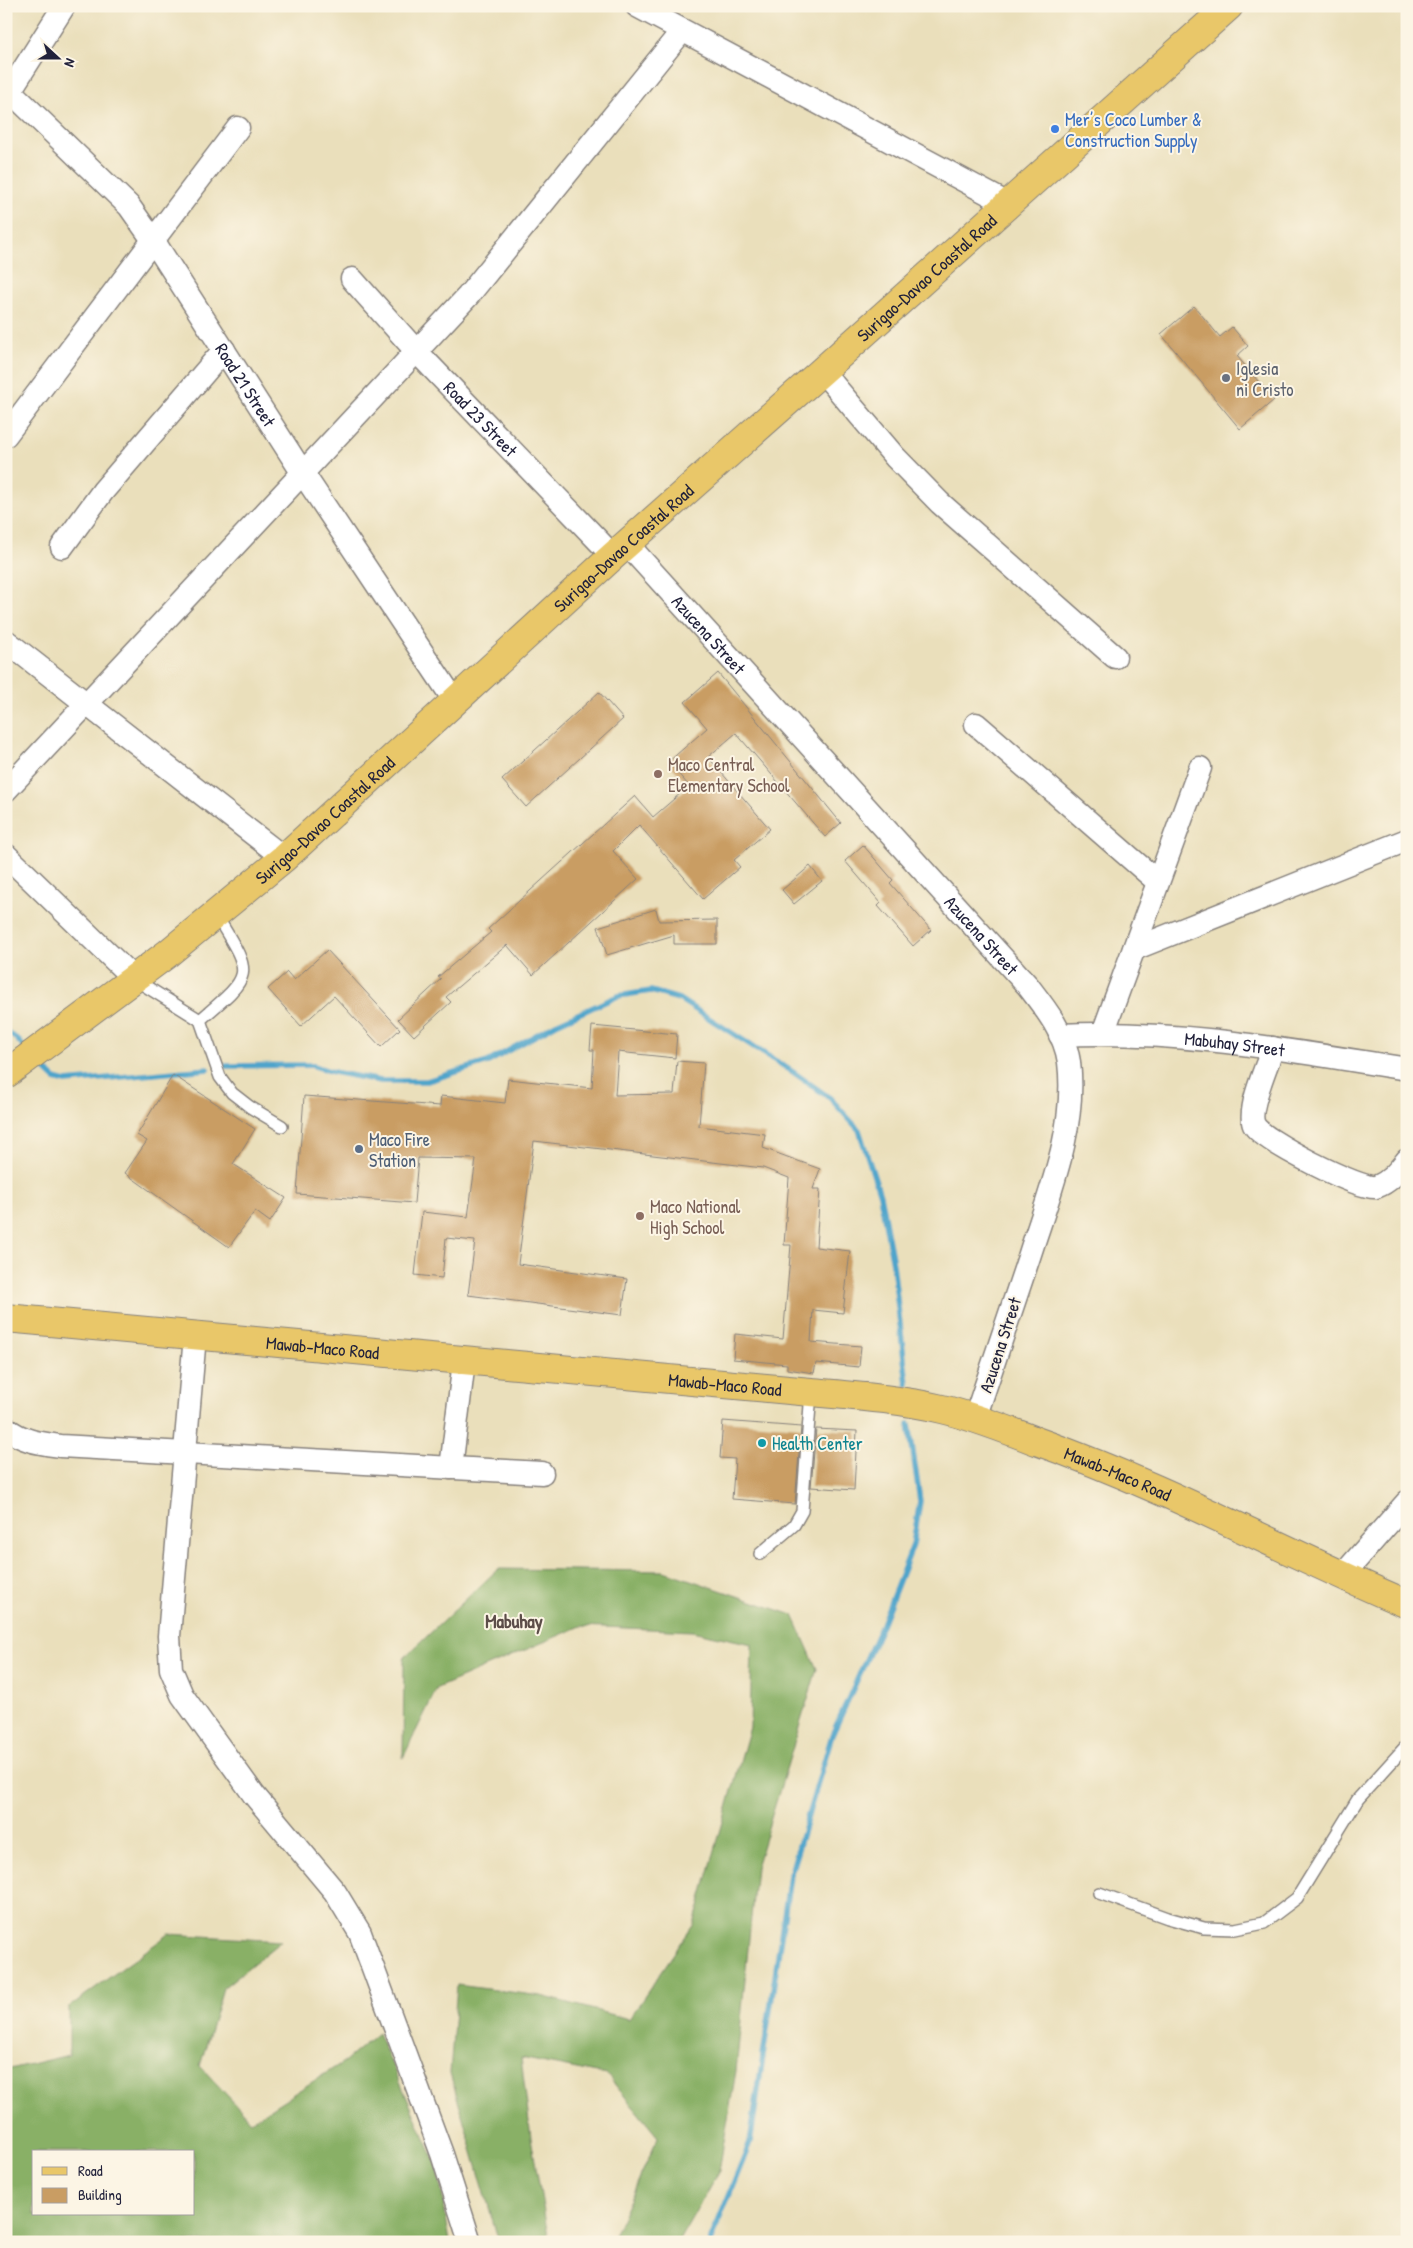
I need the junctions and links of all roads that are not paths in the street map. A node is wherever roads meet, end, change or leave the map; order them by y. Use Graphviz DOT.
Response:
graph roads {
  1 [pos="64,6"];
  2 [pos="637,6"];
  3 [pos="1229,6"];
  4 [pos="682,31"];
  5 [pos="8,94"];
  6 [pos="238,128"];
  7 [pos="1008,204"];
  8 [pos="153,240"];
  9 [pos="352,279"];
  10 [pos="224,350"];
  11 [pos="417,352"];
  12 [pos="822,371"];
  13 [pos="6,435"];
  14 [pos="302,472"];
  15 [pos="62,547"];
  16 [pos="620,550"];
  17 [pos="6,641"];
  18 [pos="1115,656"];
  19 [pos="454,700"];
  20 [pos="86,704"];
  21 [pos="976,724"];
  22 [pos="1200,768"];
  23 [pos="6,790"];
  24 [pos="1407,840"];
  25 [pos="6,855"];
  26 [pos="284,858"];
  27 [pos="1158,882"];
  28 [pos="216,915"];
  29 [pos="1134,949"];
  30 [pos="134,979"];
  31 [pos="200,1020"];
  32 [pos="1103,1033"];
  33 [pos="1060,1035"];
  34 [pos="1273,1048"];
  35 [pos="1407,1069"];
  36 [pos="6,1074"];
  37 [pos="282,1126"];
  38 [pos="1407,1160"];
  39 [pos="6,1318"];
  40 [pos="195,1336"];
  41 [pos="464,1361"];
  42 [pos="811,1392"];
  43 [pos="975,1418"];
  44 [pos="6,1428"];
  45 [pos="183,1452"];
  46 [pos="452,1468"];
  47 [pos="542,1473"];
  48 [pos="1407,1502"];
  49 [pos="760,1554"];
  50 [pos="1342,1576"];
  51 [pos="1407,1604"];
  52 [pos="1407,1745"];
  53 [pos="1099,1893"];
  54 [pos="470,2242"];
  1 -- 5 [label="street"];
  2 -- 4 [label="street"];
  3 -- 7 [label="main road, Surigao-Davao Coastal Road"];
  4 -- 7 [label="street"];
  4 -- 11 [label="street"];
  5 -- 8 [label="street, Road 21 Street"];
  6 -- 8 [label="street"];
  7 -- 12 [label="main road, Surigao-Davao Coastal Road"];
  8 -- 10 [label="street, Road 21 Street"];
  8 -- 13 [label="street"];
  9 -- 11 [label="street, Road 23 Street"];
  10 -- 14 [label="street, Road 21 Street"];
  10 -- 15 [label="street"];
  11 -- 14 [label="street"];
  11 -- 16 [label="street, Road 23 Street"];
  12 -- 16 [label="main road, Surigao-Davao Coastal Road"];
  12 -- 18 [label="street"];
  14 -- 19 [label="street, Road 21 Street"];
  14 -- 20 [label="street"];
  16 -- 19 [label="main road, Surigao-Davao Coastal Road"];
  16 -- 33 [label="street, Azucena Street"];
  17 -- 20 [label="street"];
  19 -- 26 [label="main road, Surigao-Davao Coastal Road"];
  20 -- 23 [label="street"];
  20 -- 26 [label="street"];
  21 -- 27 [label="street"];
  22 -- 27 [label="street"];
  24 -- 29 [label="street"];
  25 -- 30 [label="street"];
  26 -- 28 [label="main road, Surigao-Davao Coastal Road"];
  27 -- 29 [label="street"];
  28 -- 30 [label="main road, Surigao-Davao Coastal Road"];
  28 -- 31 [label="lane"];
  29 -- 32 [label="street"];
  30 -- 31 [label="lane"];
  30 -- 36 [label="main road, Surigao-Davao Coastal Road"];
  31 -- 37 [label="lane"];
  32 -- 33 [label="street, Mabuhay Street"];
  32 -- 34 [label="street, Mabuhay Street"];
  33 -- 43 [label="street, Azucena Street"];
  34 -- 35 [label="street, Mabuhay Street"];
  34 -- 38 [label="street"];
  39 -- 40 [label="main road, Mawab-Maco Road"];
  40 -- 41 [label="main road, Mawab-Maco Road"];
  40 -- 45 [label="street"];
  41 -- 42 [label="main road, Mawab-Maco Road"];
  41 -- 46 [label="street"];
  42 -- 43 [label="main road, Mawab-Maco Road"];
  42 -- 49 [label="lane"];
  43 -- 50 [label="main road, Mawab-Maco Road"];
  44 -- 45 [label="street"];
  45 -- 46 [label="street"];
  45 -- 54 [label="street"];
  46 -- 47 [label="street"];
  48 -- 50 [label="street"];
  50 -- 51 [label="main road, Mawab-Maco Road"];
  52 -- 53 [label="lane"];
}
